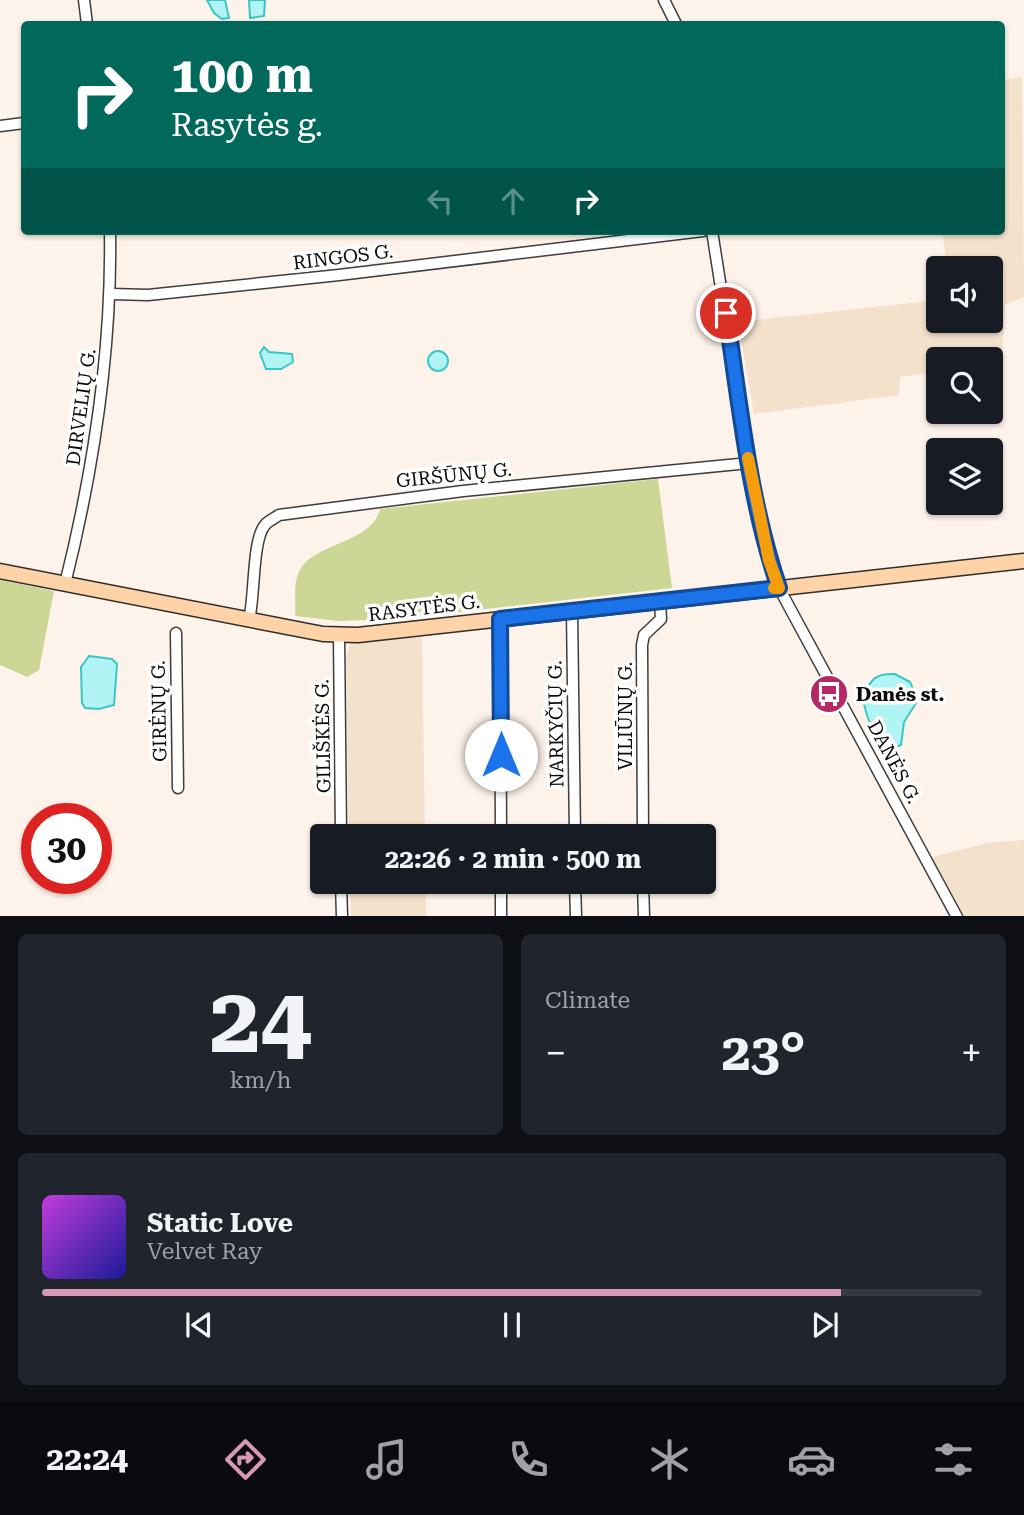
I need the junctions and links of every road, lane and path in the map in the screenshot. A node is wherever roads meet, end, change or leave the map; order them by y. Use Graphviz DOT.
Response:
graph roads {
  1 [pos="84,0"];
  2 [pos="664,0"];
  3 [pos="87,21"];
  4 [pos="674,21"];
  5 [pos="21,122"];
  6 [pos="0,126"];
  7 [pos="110,235"];
  8 [pos="670,235"];
  9 [pos="713,235"];
  10 [pos="111,294"];
  11 [pos="749,463"];
  12 [pos="1024,561"];
  13 [pos="0,571"];
  14 [pos="65,584"];
  15 [pos="779,588"];
  16 [pos="660,602"];
  17 [pos="572,611"];
  18 [pos="500,619"];
  19 [pos="249,620"];
  20 [pos="176,634"];
  21 [pos="339,635"];
  22 [pos="178,788"];
  23 [pos="341,824"];
  24 [pos="501,824"];
  25 [pos="575,824"];
  26 [pos="643,824"];
  27 [pos="341,894"];
  28 [pos="501,894"];
  29 [pos="575,894"];
  30 [pos="643,894"];
  31 [pos="342,916"];
  32 [pos="501,916"];
  33 [pos="576,916"];
  34 [pos="644,916"];
  35 [pos="957,916"];
  1 -- 3 [label="street"];
  2 -- 4 [label="street"];
  5 -- 6 [label="street"];
  7 -- 10 [label="street, DIRVELIŲ G."];
  8 -- 10 [label="street, RINGOS G."];
  9 -- 11 [label="street, DANĖS G."];
  10 -- 14 [label="street, DIRVELIŲ G."];
  11 -- 15 [label="street, DANĖS G."];
  11 -- 19 [label="street, GIRŠŪNŲ G."];
  12 -- 15 [label="main road, RASYTĖS G."];
  13 -- 14 [label="main road, RASYTĖS G."];
  14 -- 19 [label="main road, RASYTĖS G."];
  15 -- 16 [label="main road, RASYTĖS G."];
  15 -- 35 [label="street, DANĖS G."];
  16 -- 17 [label="main road, RASYTĖS G."];
  16 -- 26 [label="street, VILIŪNŲ G."];
  17 -- 18 [label="main road, RASYTĖS G."];
  17 -- 25 [label="street, NARKYČIŲ G."];
  18 -- 21 [label="main road, RASYTĖS G."];
  18 -- 24 [label="street"];
  19 -- 21 [label="main road, RASYTĖS G."];
  20 -- 22 [label="street, GIRĖNŲ G."];
  21 -- 23 [label="street, GILIŠKĖS G."];
  27 -- 31 [label="street"];
  28 -- 32 [label="street"];
  29 -- 33 [label="street"];
  30 -- 34 [label="street"];
}
